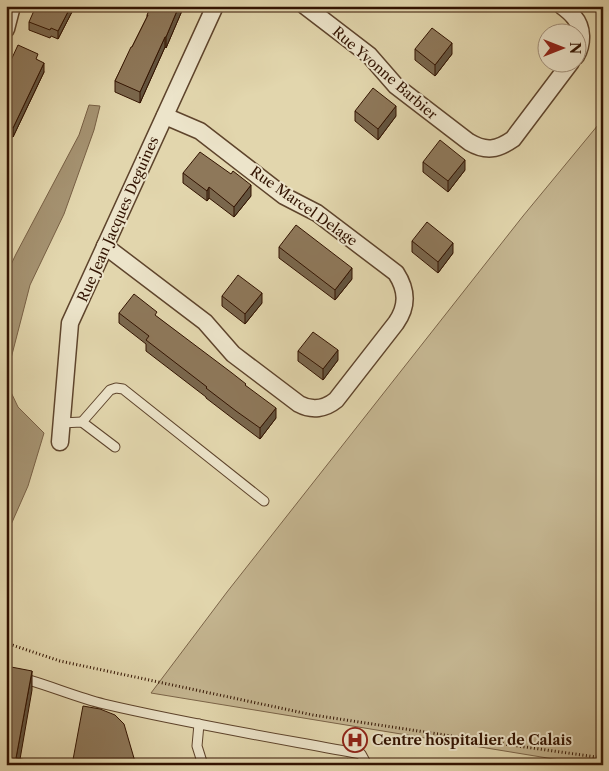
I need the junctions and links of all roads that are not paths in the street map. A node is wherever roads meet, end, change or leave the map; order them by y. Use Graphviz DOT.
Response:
graph roads {
  1 [pos="12,6"];
  2 [pos="215,6"];
  3 [pos="305,6"];
  4 [pos="562,6"];
  5 [pos="578,22"];
  6 [pos="6,29"];
  7 [pos="564,72"];
  8 [pos="164,116"];
  9 [pos="106,246"];
  10 [pos="82,422"];
  11 [pos="61,423"];
  12 [pos="60,442"];
  13 [pos="115,447"];
  14 [pos="264,501"];
  15 [pos="6,674"];
  16 [pos="198,724"];
  17 [pos="203,765"];
  18 [pos="367,765"];
  1 -- 6 [label="street"];
  2 -- 8 [label="street, Rue Jean Jacques Deguines"];
  3 -- 7 [label="street, Rue Yvonne Barbier"];
  4 -- 5 [label="street"];
  8 -- 9 [label="street, Rue Jean Jacques Deguines"];
  8 -- 9 [label="street, Rue Marcel Delage"];
  9 -- 11 [label="street, Rue Jean Jacques Deguines"];
  10 -- 11 [label="lane"];
  10 -- 13 [label="lane"];
  10 -- 14 [label="lane"];
  11 -- 12 [label="street, Rue Jean Jacques Deguines"];
  15 -- 16 [label="lane"];
  16 -- 17 [label="lane"];
  16 -- 18 [label="lane"];
}
